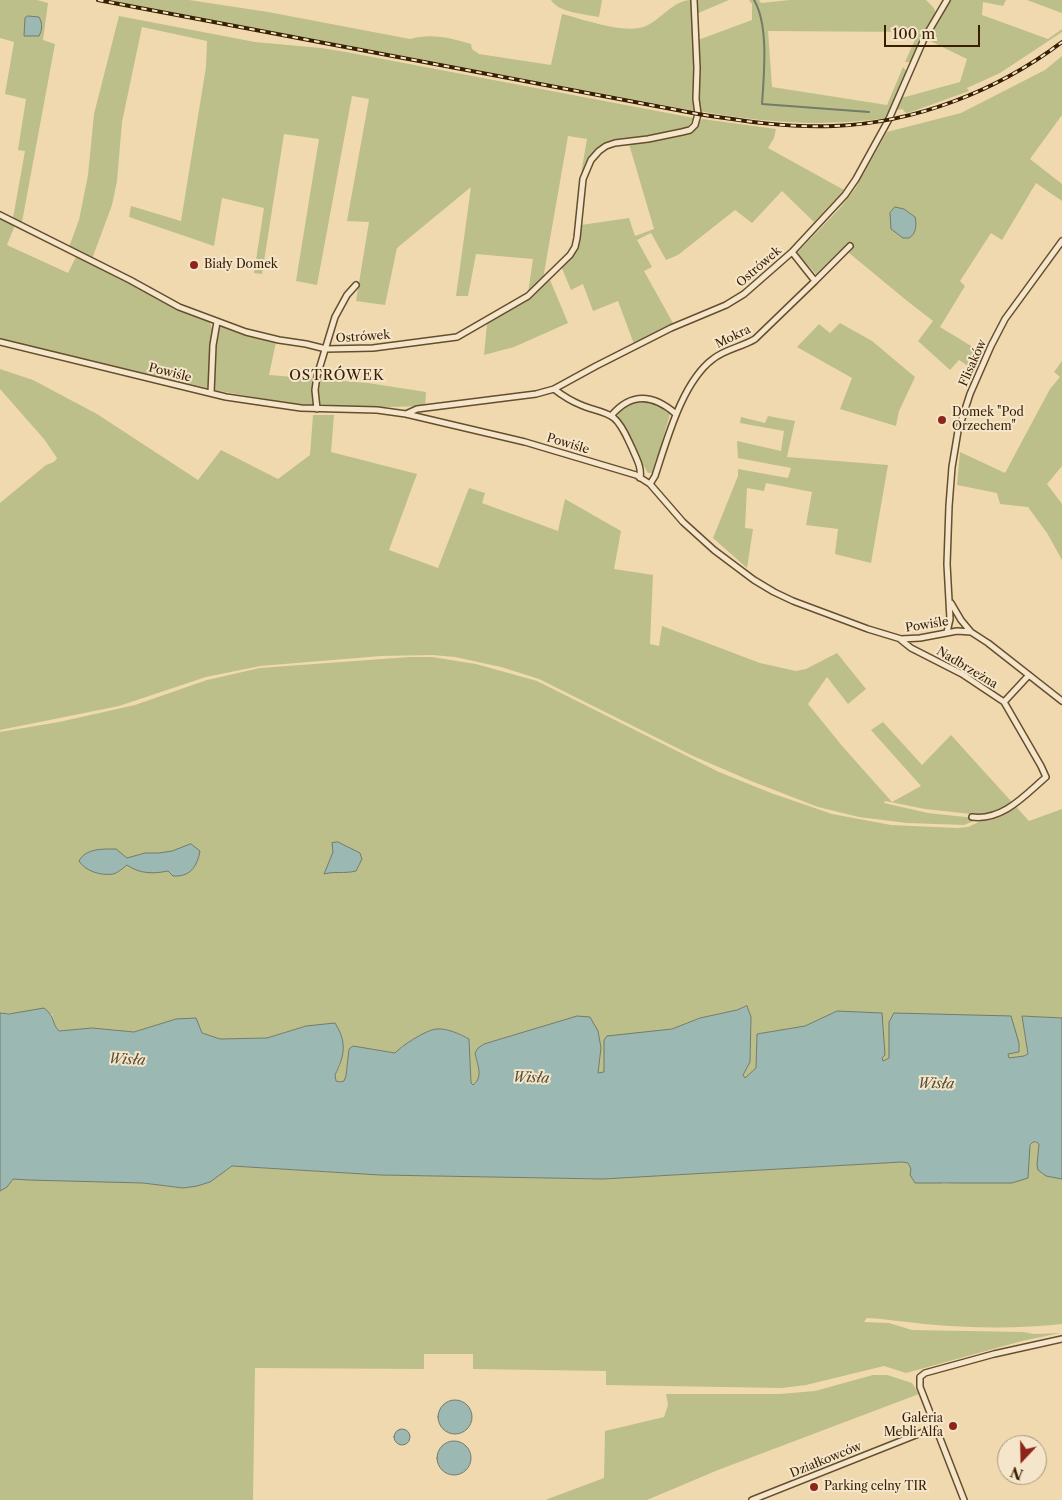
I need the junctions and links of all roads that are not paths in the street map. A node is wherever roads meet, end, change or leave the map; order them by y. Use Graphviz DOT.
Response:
graph roads {
  1 [pos="694,0"];
  2 [pos="947,0"];
  3 [pos="0,215"];
  4 [pos="1062,241"];
  5 [pos="850,246"];
  6 [pos="792,252"];
  7 [pos="816,280"];
  8 [pos="356,285"];
  9 [pos="217,322"];
  10 [pos="0,342"];
  11 [pos="326,349"];
  12 [pos="554,389"];
  13 [pos="211,393"];
  14 [pos="318,409"];
  15 [pos="406,414"];
  16 [pos="676,414"];
  17 [pos="610,416"];
  18 [pos="640,478"];
  19 [pos="650,484"];
  20 [pos="950,601"];
  21 [pos="947,632"];
  22 [pos="971,632"];
  23 [pos="901,639"];
  24 [pos="1029,676"];
  25 [pos="1062,701"];
  26 [pos="1004,702"];
  27 [pos="972,817"];
  28 [pos="1062,1339"];
  29 [pos="936,1427"];
  30 [pos="752,1500"];
  31 [pos="964,1500"];
  1 -- 11 [label="street, Ostrówek"];
  2 -- 6 [label="street, Ostrówek"];
  3 -- 9 [label="street, Ostrówek"];
  4 -- 20 [label="street, Flisaków"];
  5 -- 7 [label="street, Mokra"];
  6 -- 7 [label="street"];
  6 -- 12 [label="street, Ostrówek"];
  7 -- 16 [label="street, Mokra"];
  8 -- 11 [label="street"];
  9 -- 11 [label="street, Ostrówek"];
  9 -- 13 [label="street"];
  10 -- 13 [label="street, Powiśle"];
  11 -- 14 [label="street"];
  12 -- 15 [label="street, Ostrówek"];
  12 -- 17 [label="street"];
  13 -- 14 [label="street, Powiśle"];
  14 -- 15 [label="street, Powiśle"];
  15 -- 18 [label="street, Powiśle"];
  16 -- 17 [label="street"];
  16 -- 19 [label="street, Mokra"];
  17 -- 18 [label="street"];
  18 -- 19 [label="street, Powiśle"];
  19 -- 23 [label="street, Powiśle"];
  20 -- 21 [label="street, Flisaków"];
  20 -- 22 [label="street, Flisaków"];
  21 -- 22 [label="street, Powiśle"];
  21 -- 23 [label="street, Powiśle"];
  22 -- 24 [label="street"];
  23 -- 26 [label="street, Nadbrzeżna"];
  24 -- 25 [label="street"];
  24 -- 26 [label="street"];
  26 -- 27 [label="street, Nadbrzeżna"];
  28 -- 29 [label="street"];
  29 -- 30 [label="street, Działkowców"];
  29 -- 31 [label="street"];
}
